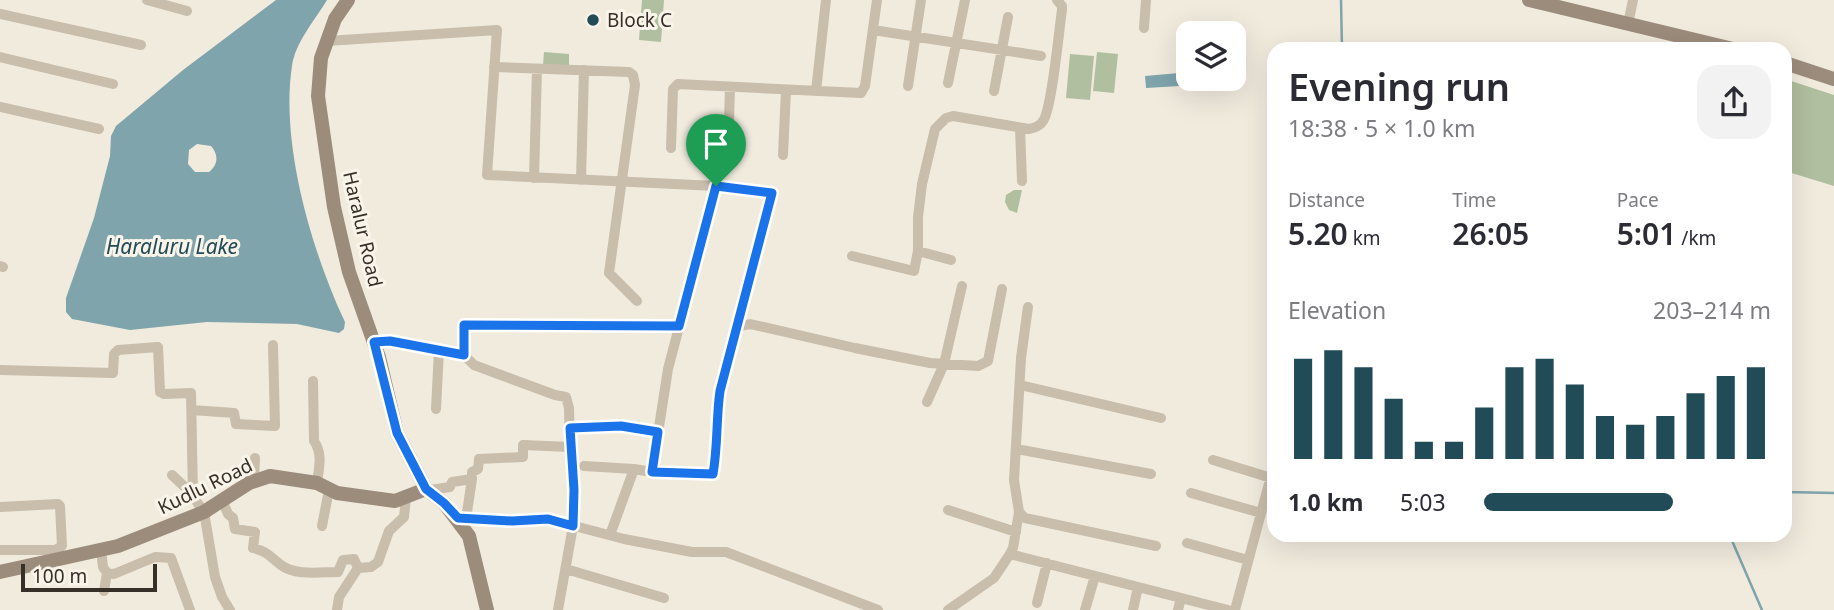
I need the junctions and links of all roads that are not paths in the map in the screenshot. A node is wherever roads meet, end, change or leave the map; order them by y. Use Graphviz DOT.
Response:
graph roads {
  1 [pos="147,0"];
  2 [pos="348,0"];
  3 [pos="826,0"];
  4 [pos="877,0"];
  5 [pos="920,0"];
  6 [pos="965,0"];
  7 [pos="1057,0"];
  8 [pos="1146,0"];
  9 [pos="1528,0"];
  10 [pos="1633,0"];
  11 [pos="187,11"];
  12 [pos="0,14"];
  13 [pos="1008,17"];
  14 [pos="1628,24"];
  15 [pos="1144,28"];
  16 [pos="873,30"];
  17 [pos="915,37"];
  18 [pos="327,41"];
  19 [pos="1703,42"];
  20 [pos="957,43"];
  21 [pos="141,45"];
  22 [pos="1002,50"];
  23 [pos="1041,56"];
  24 [pos="0,57"];
  25 [pos="1792,65"];
  26 [pos="494,68"];
  27 [pos="537,69"];
  28 [pos="584,70"];
  29 [pos="1834,79"];
  30 [pos="948,83"];
  31 [pos="113,84"];
  32 [pos="908,86"];
  33 [pos="730,87"];
  34 [pos="786,90"];
  35 [pos="816,91"];
  36 [pos="994,91"];
  37 [pos="0,107"];
  38 [pos="1020,128"];
  39 [pos="99,129"];
  40 [pos="671,149"];
  41 [pos="728,154"];
  42 [pos="783,155"];
  43 [pos="534,178"];
  44 [pos="581,180"];
  45 [pos="622,181"];
  46 [pos="1022,181"];
  47 [pos="716,186"];
  48 [pos="918,251"];
  49 [pos="852,256"];
  50 [pos="951,260"];
  51 [pos="962,286"];
  52 [pos="1002,289"];
  53 [pos="637,301"];
  54 [pos="1028,307"];
  55 [pos="679,326"];
  56 [pos="737,327"];
  57 [pos="374,342"];
  58 [pos="273,345"];
  59 [pos="439,350"];
  60 [pos="464,355"];
  61 [pos="944,364"];
  62 [pos="0,370"];
  63 [pos="313,381"];
  64 [pos="1020,385"];
  65 [pos="927,402"];
  66 [pos="436,409"];
  67 [pos="192,410"];
  68 [pos="1161,418"];
  69 [pos="570,428"];
  70 [pos="658,432"];
  71 [pos="570,447"];
  72 [pos="1016,449"];
  73 [pos="256,458"];
  74 [pos="1213,460"];
  75 [pos="584,466"];
  76 [pos="634,469"];
  77 [pos="652,472"];
  78 [pos="1151,474"];
  79 [pos="172,475"];
  80 [pos="1267,477"];
  81 [pos="471,480"];
  82 [pos="254,481"];
  83 [pos="323,486"];
  84 [pos="428,489"];
  85 [pos="1267,492"];
  86 [pos="1191,493"];
  87 [pos="193,496"];
  88 [pos="406,497"];
  89 [pos="222,500"];
  90 [pos="0,507"];
  91 [pos="948,510"];
  92 [pos="204,512"];
  93 [pos="1019,512"];
  94 [pos="1261,513"];
  95 [pos="462,518"];
  96 [pos="322,526"];
  97 [pos="573,526"];
  98 [pos="1016,532"];
  99 [pos="610,535"];
  100 [pos="1187,543"];
  101 [pos="1156,546"];
  102 [pos="0,550"];
  103 [pos="101,550"];
  104 [pos="1010,554"];
  105 [pos="55,555"];
  106 [pos="1248,560"];
  107 [pos="1047,563"];
  108 [pos="358,568"];
  109 [pos="566,569"];
  110 [pos="0,572"];
  111 [pos="107,573"];
  112 [pos="1096,576"];
  113 [pos="1138,587"];
  114 [pos="104,591"];
  115 [pos="664,598"];
  116 [pos="1181,598"];
  117 [pos="1037,603"];
  118 [pos="190,610"];
  119 [pos="230,610"];
  120 [pos="337,610"];
  121 [pos="487,610"];
  122 [pos="558,610"];
  123 [pos="878,610"];
  124 [pos="948,610"];
  125 [pos="1085,610"];
  126 [pos="1133,610"];
  127 [pos="1178,610"];
  128 [pos="1228,610"];
  129 [pos="1235,610"];
  1 -- 11 [label="street"];
  2 -- 18 [label="street, Haralur Road"];
  3 -- 35 [label="street"];
  4 -- 16 [label="street"];
  5 -- 17 [label="street"];
  6 -- 20 [label="street"];
  7 -- 38 [label="street"];
  8 -- 15 [label="street"];
  9 -- 14 [label="street"];
  10 -- 14 [label="street"];
  12 -- 21 [label="street"];
  13 -- 22 [label="street"];
  14 -- 19 [label="street"];
  16 -- 17 [label="street"];
  16 -- 35 [label="street"];
  17 -- 20 [label="street"];
  17 -- 32 [label="street"];
  18 -- 26 [label="street"];
  18 -- 57 [label="street, Haralur Road"];
  20 -- 22 [label="street"];
  20 -- 30 [label="street"];
  22 -- 23 [label="street"];
  22 -- 36 [label="street"];
  24 -- 31 [label="street"];
  25 -- 29 [label="street"];
  26 -- 27 [label="street"];
  26 -- 43 [label="street"];
  27 -- 28 [label="street"];
  27 -- 43 [label="street"];
  28 -- 44 [label="street"];
  28 -- 45 [label="street"];
  33 -- 34 [label="street"];
  33 -- 40 [label="street"];
  33 -- 41 [label="street"];
  34 -- 35 [label="street"];
  34 -- 42 [label="street"];
  37 -- 39 [label="street"];
  38 -- 46 [label="street"];
  38 -- 48 [label="street"];
  43 -- 44 [label="street"];
  44 -- 45 [label="street"];
  45 -- 47 [label="street"];
  45 -- 53 [label="street"];
  47 -- 55 [label="street"];
  47 -- 56 [label="street"];
  48 -- 49 [label="street"];
  48 -- 50 [label="street"];
  51 -- 61 [label="street"];
  52 -- 61 [label="street"];
  54 -- 64 [label="street"];
  55 -- 60 [label="street"];
  55 -- 70 [label="street"];
  56 -- 61 [label="street"];
  56 -- 77 [label="street"];
  57 -- 59 [label="street"];
  57 -- 84 [label="street, Haralur Road"];
  58 -- 67 [label="street"];
  59 -- 60 [label="street"];
  59 -- 66 [label="street"];
  60 -- 69 [label="street"];
  61 -- 65 [label="street"];
  62 -- 67 [label="street"];
  63 -- 83 [label="street"];
  64 -- 68 [label="street"];
  64 -- 72 [label="street"];
  67 -- 87 [label="street"];
  69 -- 70 [label="street"];
  69 -- 71 [label="street"];
  70 -- 77 [label="street"];
  71 -- 81 [label="street"];
  71 -- 97 [label="street"];
  72 -- 78 [label="street"];
  72 -- 93 [label="street"];
  73 -- 82 [label="street"];
  74 -- 80 [label="street"];
  75 -- 76 [label="street"];
  76 -- 77 [label="street"];
  76 -- 99 [label="street"];
  79 -- 87 [label="street"];
  81 -- 84 [label="street"];
  81 -- 95 [label="street"];
  82 -- 83 [label="street, Kudlu Road"];
  82 -- 89 [label="street, Kudlu Road"];
  83 -- 88 [label="street, Kudlu Road"];
  83 -- 96 [label="street"];
  84 -- 88 [label="street, Kudlu Road"];
  84 -- 95 [label="street, Haralur Road"];
  85 -- 94 [label="street"];
  86 -- 94 [label="street"];
  87 -- 92 [label="street"];
  88 -- 108 [label="street"];
  89 -- 92 [label="street, Kudlu Road"];
  89 -- 108 [label="street"];
  90 -- 105 [label="street"];
  91 -- 98 [label="street"];
  92 -- 103 [label="street, Kudlu Road"];
  92 -- 119 [label="street"];
  93 -- 98 [label="street"];
  93 -- 101 [label="street"];
  94 -- 106 [label="street"];
  95 -- 97 [label="street"];
  95 -- 121 [label="street, Haralur Road"];
  97 -- 99 [label="street"];
  97 -- 109 [label="street"];
  98 -- 104 [label="street"];
  99 -- 123 [label="street"];
  100 -- 106 [label="street"];
  102 -- 105 [label="street"];
  103 -- 105 [label="street, Kudlu Road"];
  103 -- 111 [label="street"];
  104 -- 107 [label="street"];
  104 -- 124 [label="street"];
  105 -- 110 [label="street, Kudlu Road"];
  106 -- 129 [label="street"];
  107 -- 112 [label="street"];
  107 -- 117 [label="street"];
  108 -- 120 [label="street"];
  109 -- 115 [label="street"];
  109 -- 122 [label="street"];
  111 -- 114 [label="street"];
  111 -- 118 [label="street"];
  112 -- 113 [label="street"];
  112 -- 125 [label="street"];
  113 -- 116 [label="street"];
  113 -- 126 [label="street"];
  116 -- 127 [label="street"];
  116 -- 128 [label="street"];
}
